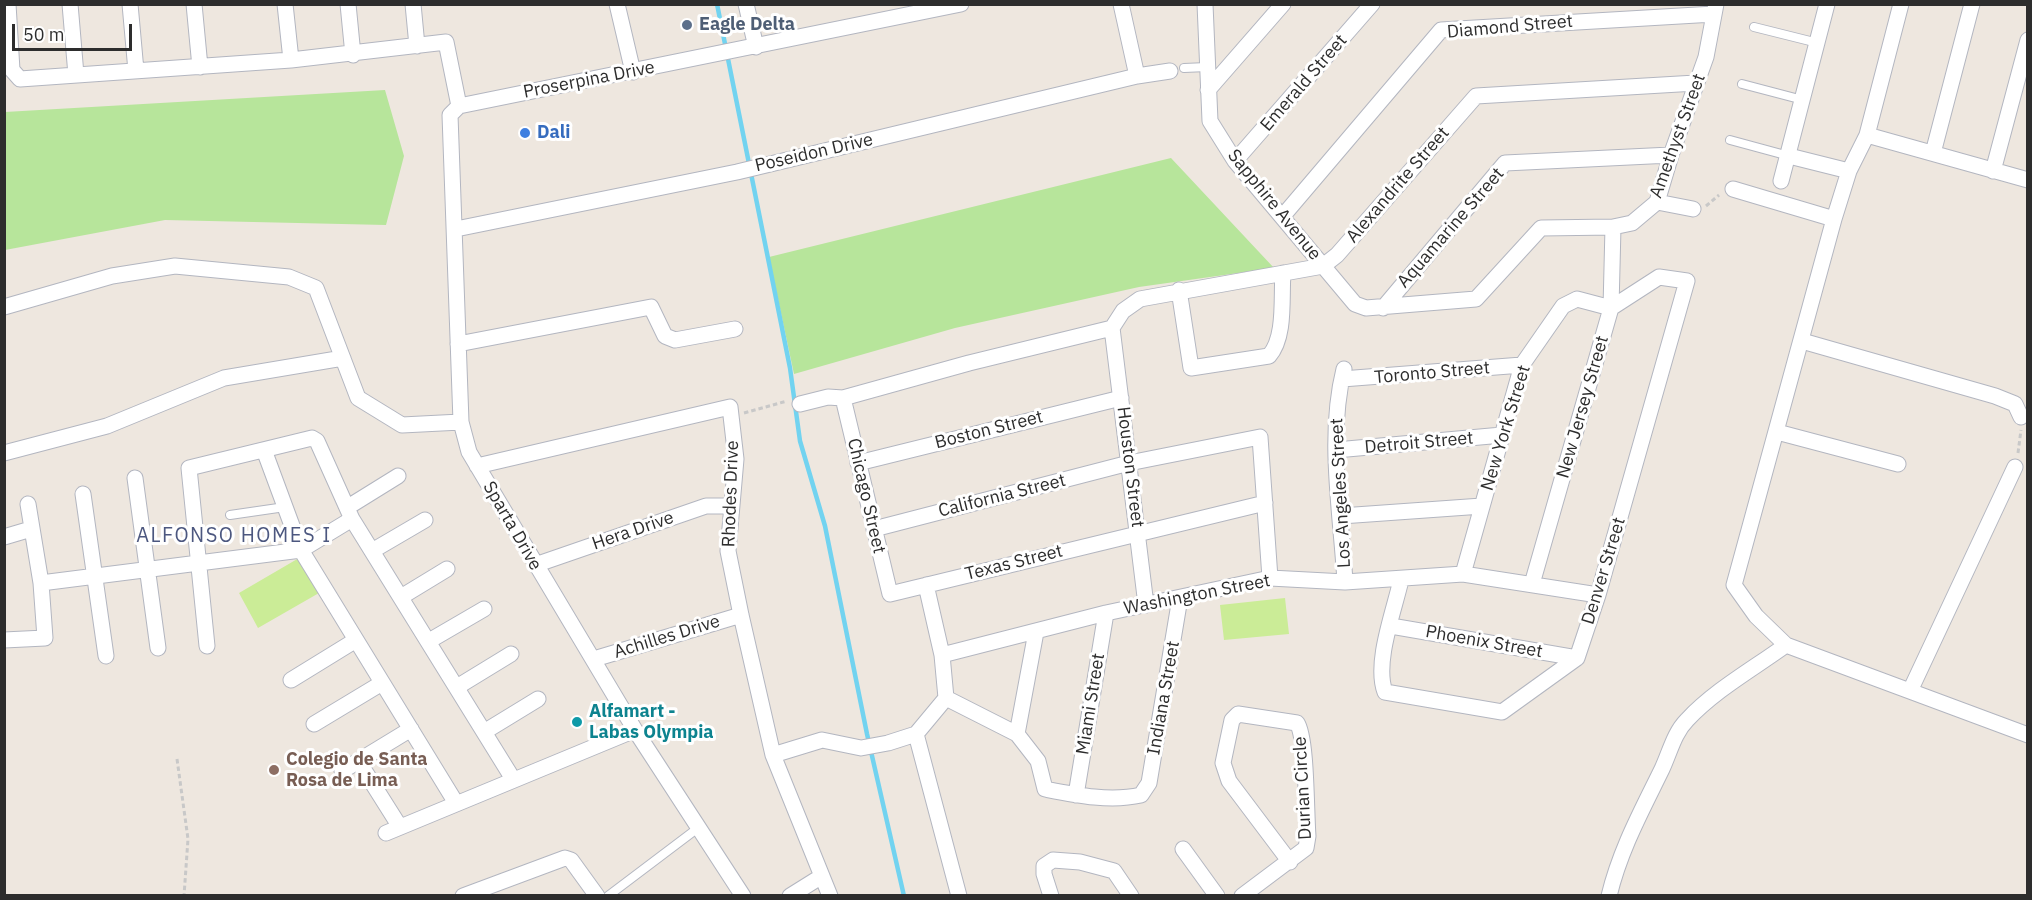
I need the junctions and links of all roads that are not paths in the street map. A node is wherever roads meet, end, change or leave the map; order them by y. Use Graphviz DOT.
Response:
graph roads {
  1 [pos="8,4"];
  2 [pos="70,4"];
  3 [pos="130,4"];
  4 [pos="194,4"];
  5 [pos="285,4"];
  6 [pos="348,4"];
  7 [pos="413,4"];
  8 [pos="618,4"];
  9 [pos="746,4"];
  10 [pos="961,4"];
  11 [pos="1121,4"];
  12 [pos="1205,4"];
  13 [pos="1283,4"];
  14 [pos="1372,4"];
  15 [pos="1827,4"];
  16 [pos="1901,4"];
  17 [pos="1972,4"];
  18 [pos="1715,9"];
  19 [pos="1754,27"];
  20 [pos="2028,40"];
  21 [pos="1818,43"];
  22 [pos="417,46"];
  23 [pos="750,49"];
  24 [pos="353,55"];
  25 [pos="291,60"];
  26 [pos="1207,66"];
  27 [pos="200,67"];
  28 [pos="1177,70"];
  29 [pos="136,71"];
  30 [pos="633,72"];
  31 [pos="76,75"];
  32 [pos="1137,76"];
  33 [pos="1696,83"];
  34 [pos="1742,84"];
  35 [pos="1208,90"];
  36 [pos="1803,100"];
  37 [pos="459,106"];
  38 [pos="1867,135"];
  39 [pos="1730,140"];
  40 [pos="1933,153"];
  41 [pos="1671,155"];
  42 [pos="1789,156"];
  43 [pos="1235,161"];
  44 [pos="1849,171"];
  45 [pos="1993,171"];
  46 [pos="2028,180"];
  47 [pos="1781,181"];
  48 [pos="1733,189"];
  49 [pos="1657,202"];
  50 [pos="1693,209"];
  51 [pos="1282,217"];
  52 [pos="1834,219"];
  53 [pos="1613,226"];
  54 [pos="456,229"];
  55 [pos="1323,266"];
  56 [pos="1283,273"];
  57 [pos="1179,290"];
  58 [pos="4,307"];
  59 [pos="1383,308"];
  60 [pos="1611,308"];
  61 [pos="1112,328"];
  62 [pos="735,329"];
  63 [pos="1803,341"];
  64 [pos="458,344"];
  65 [pos="343,358"];
  66 [pos="1522,365"];
  67 [pos="1343,374"];
  68 [pos="843,398"];
  69 [pos="1121,398"];
  70 [pos="796,405"];
  71 [pos="2020,417"];
  72 [pos="461,422"];
  73 [pos="1777,432"];
  74 [pos="1502,435"];
  75 [pos="264,450"];
  76 [pos="1336,450"];
  77 [pos="4,453"];
  78 [pos="858,463"];
  79 [pos="1129,463"];
  80 [pos="1898,464"];
  81 [pos="477,466"];
  82 [pos="2014,467"];
  83 [pos="398,476"];
  84 [pos="135,478"];
  85 [pos="83,494"];
  86 [pos="1265,503"];
  87 [pos="28,504"];
  88 [pos="732,506"];
  89 [pos="1482,506"];
  90 [pos="285,507"];
  91 [pos="350,513"];
  92 [pos="230,515"];
  93 [pos="1341,516"];
  94 [pos="424,520"];
  95 [pos="31,529"];
  96 [pos="874,529"];
  97 [pos="1138,532"];
  98 [pos="4,537"];
  99 [pos="301,550"];
  100 [pos="372,551"];
  101 [pos="198,561"];
  102 [pos="535,565"];
  103 [pos="447,568"];
  104 [pos="149,570"];
  105 [pos="1463,574"];
  106 [pos="95,576"];
  107 [pos="1270,578"];
  108 [pos="1401,580"];
  109 [pos="1345,582"];
  110 [pos="41,584"];
  111 [pos="1532,584"];
  112 [pos="926,585"];
  113 [pos="890,594"];
  114 [pos="1598,595"];
  115 [pos="401,597"];
  116 [pos="1180,598"];
  117 [pos="1146,605"];
  118 [pos="484,609"];
  119 [pos="1106,613"];
  120 [pos="741,615"];
  121 [pos="1391,626"];
  122 [pos="1036,632"];
  123 [pos="4,640"];
  124 [pos="356,640"];
  125 [pos="429,641"];
  126 [pos="1786,645"];
  127 [pos="207,646"];
  128 [pos="158,648"];
  129 [pos="511,654"];
  130 [pos="942,655"];
  131 [pos="106,656"];
  132 [pos="594,658"];
  133 [pos="1577,658"];
  134 [pos="291,680"];
  135 [pos="382,683"];
  136 [pos="457,687"];
  137 [pos="1910,691"];
  138 [pos="946,698"];
  139 [pos="538,699"];
  140 [pos="314,724"];
  141 [pos="411,729"];
  142 [pos="635,730"];
  143 [pos="484,732"];
  144 [pos="916,734"];
  145 [pos="1017,734"];
  146 [pos="2028,735"];
  147 [pos="773,755"];
  148 [pos="359,762"];
  149 [pos="342,771"];
  150 [pos="513,778"];
  151 [pos="1076,795"];
  152 [pos="456,803"];
  153 [pos="698,828"];
  154 [pos="1183,849"];
  155 [pos="1290,862"];
  156 [pos="822,876"];
  157 [pos="463,896"];
  158 [pos="597,896"];
  159 [pos="608,896"];
  160 [pos="743,896"];
  161 [pos="790,896"];
  162 [pos="830,896"];
  163 [pos="958,896"];
  164 [pos="1051,896"];
  165 [pos="1131,896"];
  166 [pos="1217,896"];
  167 [pos="1242,896"];
  168 [pos="1609,896"];
  1 -- 31 [label="street"];
  2 -- 31 [label="street"];
  3 -- 29 [label="street"];
  4 -- 27 [label="street"];
  5 -- 25 [label="street"];
  6 -- 24 [label="street"];
  7 -- 22 [label="street"];
  8 -- 30 [label="street"];
  9 -- 23 [label="street"];
  10 -- 23 [label="street, Proserpina Drive"];
  11 -- 32 [label="street"];
  12 -- 26 [label="street, Sapphire Avenue"];
  13 -- 35 [label="street"];
  14 -- 43 [label="street, Emerald Street"];
  15 -- 21 [label="street"];
  16 -- 38 [label="street"];
  17 -- 40 [label="street"];
  18 -- 33 [label="street, Amethyst Street"];
  18 -- 51 [label="street, Diamond Street"];
  19 -- 21 [label="lane"];
  20 -- 45 [label="street"];
  21 -- 36 [label="street"];
  22 -- 24 [label="street"];
  22 -- 37 [label="street"];
  23 -- 30 [label="street, Proserpina Drive"];
  24 -- 25 [label="street"];
  25 -- 27 [label="street"];
  26 -- 28 [label="lane"];
  26 -- 35 [label="street, Sapphire Avenue"];
  27 -- 29 [label="street"];
  28 -- 32 [label="street, Poseidon Drive"];
  29 -- 31 [label="street"];
  30 -- 37 [label="street, Proserpina Drive"];
  32 -- 54 [label="street, Poseidon Drive"];
  33 -- 41 [label="street, Amethyst Street"];
  33 -- 55 [label="street, Alexandrite Street"];
  34 -- 36 [label="lane"];
  35 -- 43 [label="street, Sapphire Avenue"];
  36 -- 42 [label="street"];
  37 -- 54 [label="street, Sparta Drive"];
  38 -- 40 [label="street"];
  38 -- 44 [label="street"];
  39 -- 42 [label="lane"];
  40 -- 45 [label="street"];
  41 -- 49 [label="street, Amethyst Street"];
  41 -- 59 [label="street, Aquamarine Street"];
  42 -- 44 [label="street"];
  42 -- 47 [label="street"];
  43 -- 51 [label="street, Sapphire Avenue"];
  44 -- 52 [label="street"];
  45 -- 46 [label="street"];
  48 -- 52 [label="street"];
  49 -- 50 [label="street"];
  49 -- 53 [label="street, Amethyst Street"];
  51 -- 55 [label="street, Sapphire Avenue"];
  52 -- 63 [label="street"];
  53 -- 59 [label="street, Amethyst Street"];
  53 -- 60 [label="street, New Jersey Street"];
  54 -- 64 [label="street, Sparta Drive"];
  55 -- 56 [label="street"];
  55 -- 59 [label="street, Amethyst Street"];
  56 -- 57 [label="street"];
  56 -- 57 [label="street"];
  57 -- 61 [label="street"];
  58 -- 65 [label="street"];
  60 -- 66 [label="street, New York Street"];
  60 -- 111 [label="street, New Jersey Street"];
  60 -- 114 [label="street, Denver Street"];
  61 -- 68 [label="street"];
  61 -- 69 [label="street, Houston Street"];
  62 -- 64 [label="street"];
  63 -- 71 [label="street"];
  63 -- 73 [label="street"];
  64 -- 72 [label="street, Sparta Drive"];
  65 -- 72 [label="street"];
  65 -- 77 [label="street"];
  66 -- 67 [label="street, Toronto Street"];
  66 -- 74 [label="street, New York Street"];
  67 -- 76 [label="street, Los Angeles Street"];
  68 -- 70 [label="street"];
  68 -- 78 [label="street, Chicago Street"];
  69 -- 78 [label="street, Boston Street"];
  69 -- 79 [label="street, Houston Street"];
  72 -- 81 [label="street, Sparta Drive"];
  73 -- 80 [label="street"];
  73 -- 126 [label="street"];
  74 -- 76 [label="street, Detroit Street"];
  74 -- 89 [label="street, New York Street"];
  75 -- 90 [label="street"];
  75 -- 91 [label="street"];
  75 -- 101 [label="street"];
  76 -- 93 [label="street, Los Angeles Street"];
  78 -- 96 [label="street, Chicago Street"];
  79 -- 86 [label="street, California Street"];
  79 -- 96 [label="street, California Street"];
  79 -- 97 [label="street, Houston Street"];
  81 -- 88 [label="street, Rhodes Drive"];
  81 -- 102 [label="street, Sparta Drive"];
  82 -- 137 [label="street"];
  83 -- 91 [label="street"];
  84 -- 104 [label="street"];
  85 -- 106 [label="street"];
  86 -- 97 [label="street, Texas Street"];
  86 -- 107 [label="street"];
  87 -- 95 [label="street"];
  88 -- 102 [label="street, Hera Drive"];
  88 -- 120 [label="street, Rhodes Drive"];
  89 -- 93 [label="street"];
  89 -- 105 [label="street, New York Street"];
  90 -- 92 [label="lane"];
  90 -- 99 [label="street"];
  91 -- 99 [label="street"];
  91 -- 100 [label="street"];
  93 -- 109 [label="street, Los Angeles Street"];
  94 -- 100 [label="street"];
  95 -- 98 [label="street"];
  95 -- 110 [label="street"];
  96 -- 113 [label="street, Chicago Street"];
  97 -- 112 [label="street, Texas Street"];
  97 -- 117 [label="street, Houston Street"];
  99 -- 101 [label="street"];
  99 -- 124 [label="street"];
  100 -- 115 [label="street"];
  101 -- 104 [label="street"];
  101 -- 127 [label="street"];
  102 -- 132 [label="street, Sparta Drive"];
  103 -- 115 [label="street"];
  104 -- 106 [label="street"];
  104 -- 128 [label="street"];
  105 -- 108 [label="street, Washington Street"];
  105 -- 111 [label="street, Washington Street"];
  106 -- 110 [label="street"];
  106 -- 131 [label="street"];
  107 -- 109 [label="street, Washington Street"];
  107 -- 116 [label="street, Washington Street"];
  108 -- 109 [label="street, Washington Street"];
  108 -- 121 [label="street"];
  110 -- 123 [label="street"];
  111 -- 114 [label="street, Washington Street"];
  112 -- 113 [label="street, Texas Street"];
  112 -- 130 [label="street"];
  114 -- 133 [label="street, Denver Street"];
  115 -- 125 [label="street"];
  116 -- 117 [label="street, Washington Street"];
  116 -- 151 [label="street, Indiana Street"];
  117 -- 119 [label="street, Washington Street"];
  118 -- 125 [label="street"];
  119 -- 122 [label="street, Washington Street"];
  119 -- 151 [label="street, Miami Street"];
  120 -- 132 [label="street, Achilles Drive"];
  120 -- 147 [label="street, Rhodes Drive"];
  121 -- 133 [label="street, Phoenix Street"];
  121 -- 133 [label="street"];
  122 -- 130 [label="street, Washington Street"];
  122 -- 145 [label="street"];
  124 -- 134 [label="street"];
  124 -- 135 [label="street"];
  125 -- 136 [label="street"];
  126 -- 137 [label="street"];
  126 -- 168 [label="street"];
  129 -- 136 [label="street"];
  130 -- 138 [label="street"];
  132 -- 142 [label="street, Sparta Drive"];
  135 -- 140 [label="street"];
  135 -- 141 [label="street"];
  136 -- 143 [label="street"];
  137 -- 146 [label="street"];
  138 -- 144 [label="street"];
  138 -- 145 [label="street"];
  139 -- 143 [label="street"];
  141 -- 148 [label="street"];
  141 -- 152 [label="street"];
  142 -- 150 [label="street"];
  142 -- 153 [label="street, Sparta Drive"];
  143 -- 150 [label="street"];
  144 -- 147 [label="street"];
  144 -- 163 [label="street"];
  145 -- 151 [label="street"];
  147 -- 156 [label="street, Rhodes Drive"];
  148 -- 149 [label="street"];
  148 -- 152 [label="street"];
  150 -- 152 [label="street"];
  153 -- 159 [label="lane"];
  153 -- 160 [label="street, Sparta Drive"];
  154 -- 166 [label="street"];
  155 -- 155 [label="street, Durian Circle"];
  155 -- 167 [label="street, Durian Circle"];
  156 -- 161 [label="street"];
  156 -- 162 [label="street, Rhodes Drive"];
  157 -- 158 [label="street"];
  164 -- 165 [label="street"];
}
